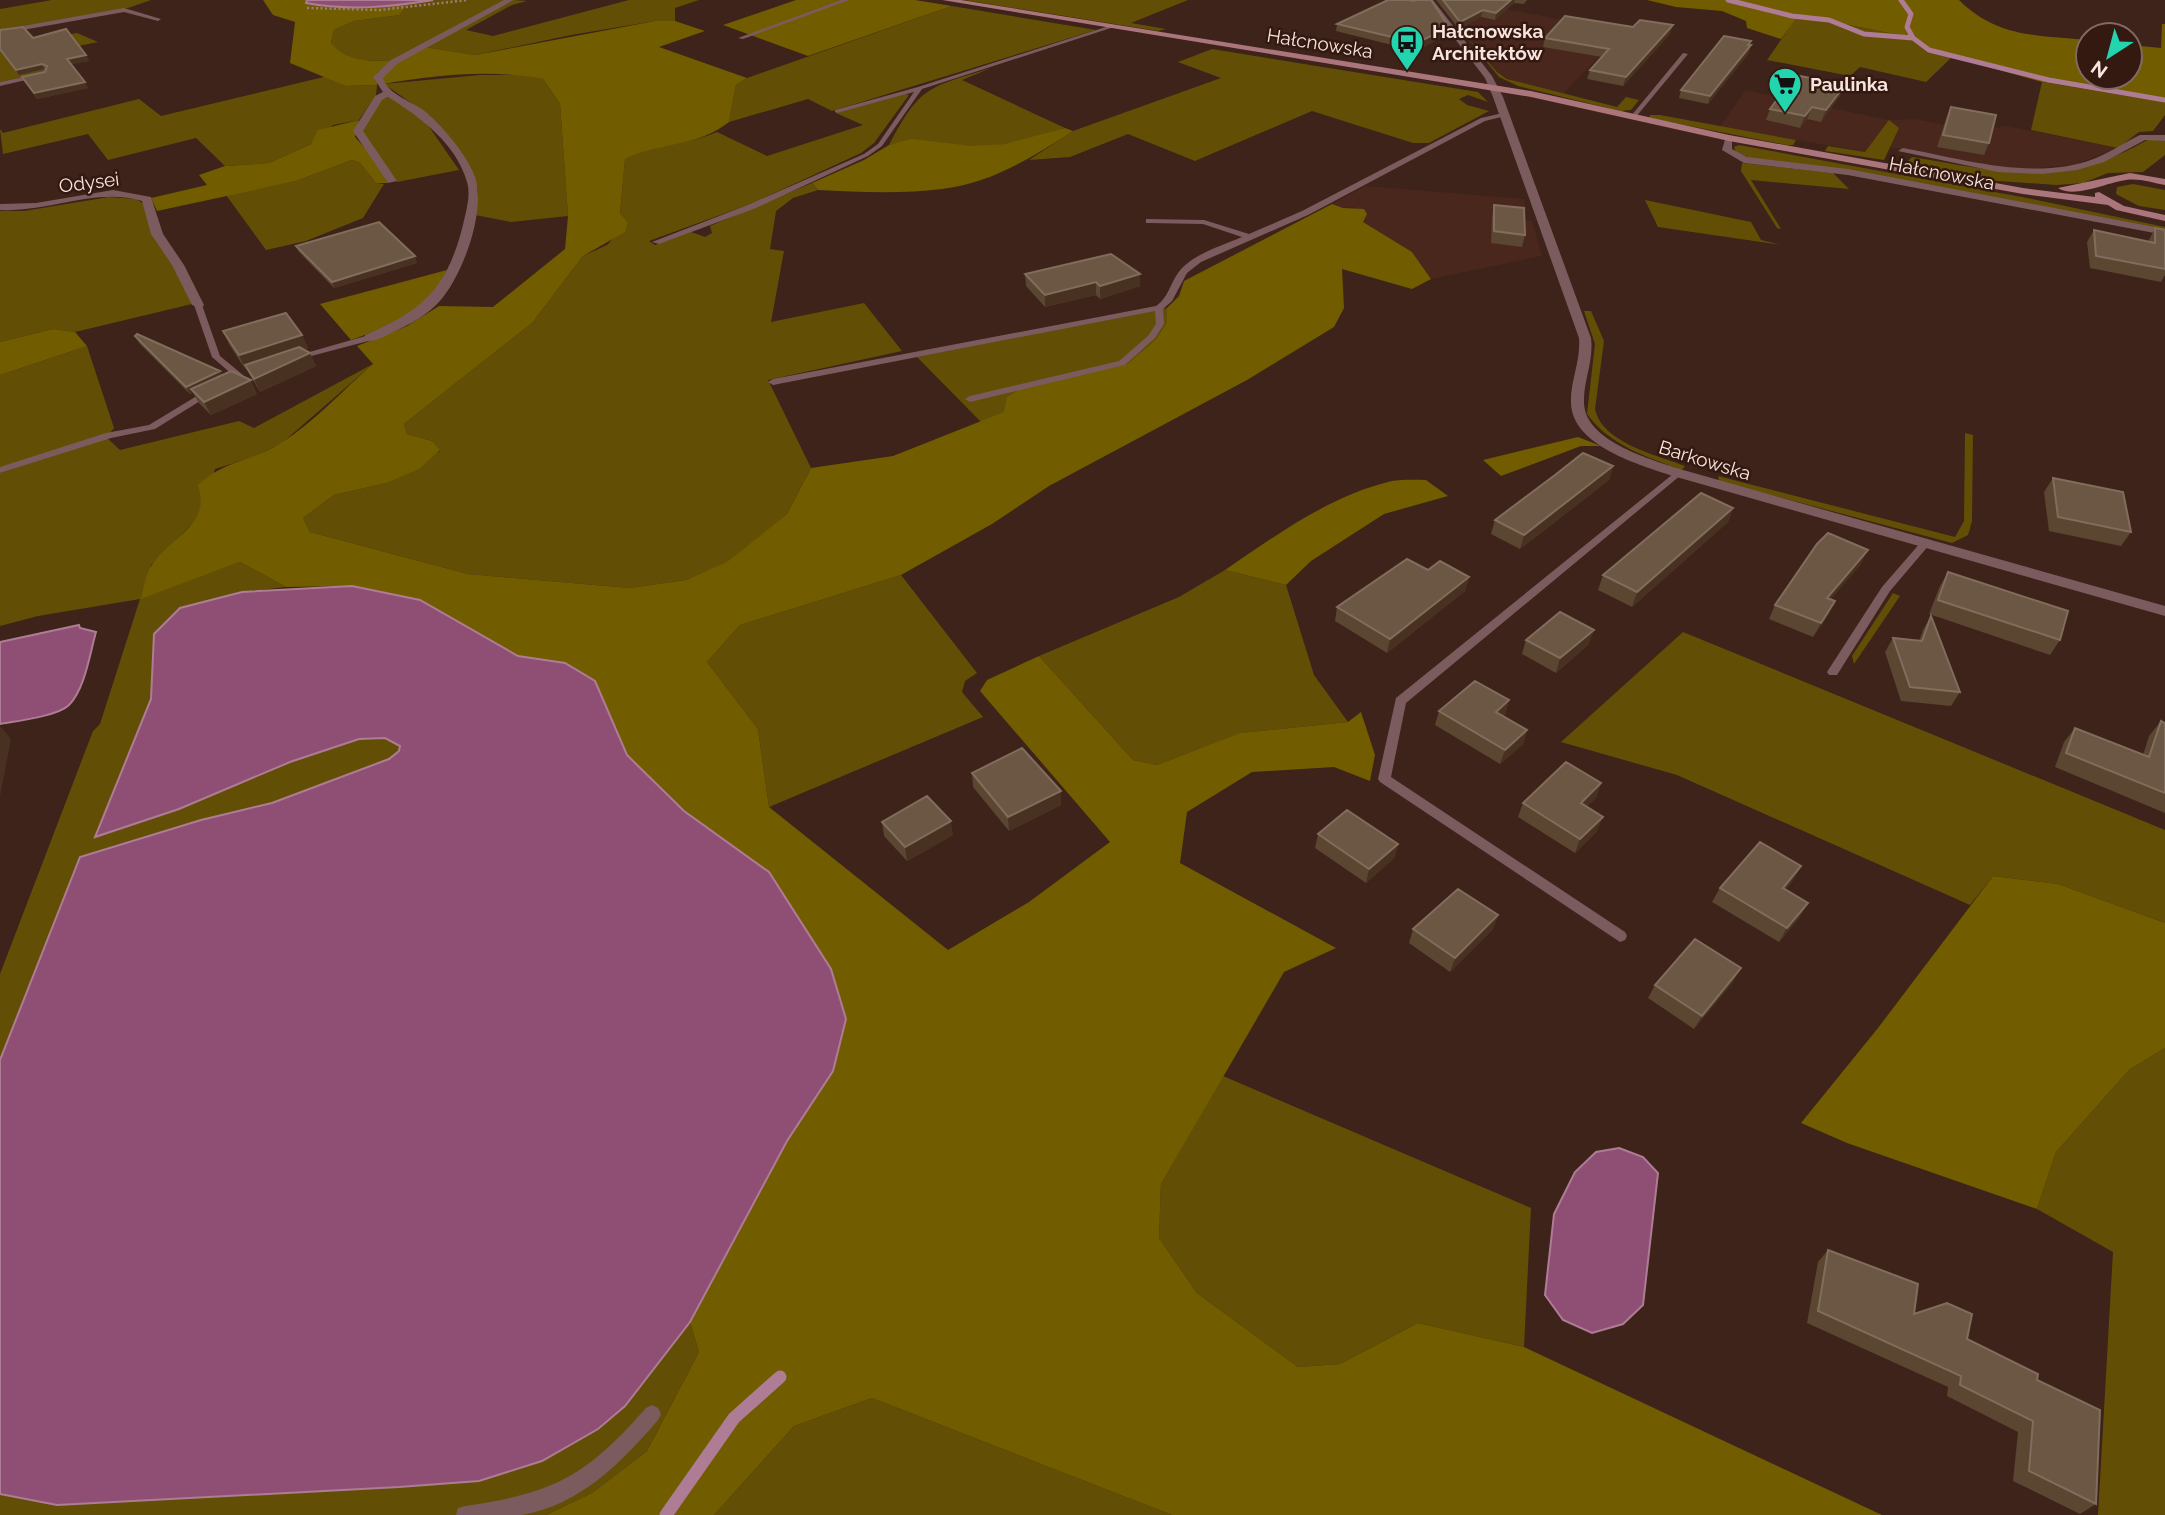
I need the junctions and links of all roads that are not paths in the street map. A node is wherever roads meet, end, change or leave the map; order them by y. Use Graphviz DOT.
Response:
graph roads {
  1 [pos="510,0"];
  2 [pos="846,0"];
  3 [pos="946,0"];
  4 [pos="1429,0"];
  5 [pos="158,19"];
  6 [pos="1111,27"];
  7 [pos="0,32"];
  8 [pos="741,38"];
  9 [pos="1685,54"];
  10 [pos="45,74"];
  11 [pos="0,84"];
  12 [pos="920,88"];
  13 [pos="1494,88"];
  14 [pos="390,92"];
  15 [pos="837,111"];
  16 [pos="1503,115"];
  17 [pos="1633,117"];
  18 [pos="1728,138"];
  19 [pos="2165,138"];
  20 [pos="1903,151"];
  21 [pos="2157,169"];
  22 [pos="2145,177"];
  23 [pos="392,181"];
  24 [pos="2165,181"];
  25 [pos="1996,186"];
  26 [pos="2095,186"];
  27 [pos="2108,202"];
  28 [pos="0,207"];
  29 [pos="2165,218"];
  30 [pos="1149,221"];
  31 [pos="2165,232"];
  32 [pos="1249,237"];
  33 [pos="656,242"];
  34 [pos="198,305"];
  35 [pos="1159,308"];
  36 [pos="369,338"];
  37 [pos="282,361"];
  38 [pos="250,373"];
  39 [pos="240,377"];
  40 [pos="773,382"];
  41 [pos="228,383"];
  42 [pos="216,388"];
  43 [pos="970,399"];
  44 [pos="0,470"];
  45 [pos="1678,473"];
  46 [pos="1924,544"];
  47 [pos="2165,611"];
  48 [pos="1833,672"];
  49 [pos="1620,936"];
  50 [pos="652,1414"];
  51 [pos="465,1515"];
  1 -- 14 [label="street"];
  2 -- 8 [label="lane"];
  3 -- 6 [label="street, Hałcnowska"];
  4 -- 13 [label="street, Barkowska"];
  5 -- 7 [label="lane"];
  6 -- 12 [label="lane"];
  6 -- 13 [label="street, Hałcnowska"];
  9 -- 17 [label="lane"];
  10 -- 11 [label="lane"];
  12 -- 15 [label="lane"];
  12 -- 33 [label="lane"];
  13 -- 16 [label="street, Barkowska"];
  13 -- 17 [label="street, Hałcnowska"];
  14 -- 23 [label="street"];
  14 -- 36 [label="street"];
  16 -- 32 [label="lane"];
  16 -- 45 [label="street, Barkowska"];
  17 -- 18 [label="street, Hałcnowska"];
  18 -- 25 [label="street, Hałcnowska"];
  18 -- 31 [label="street, Hałcnowska"];
  19 -- 20 [label="street"];
  21 -- 22 [label="street"];
  22 -- 24 [label="street, Hałcnowska"];
  22 -- 26 [label="street, Hałcnowska"];
  25 -- 26 [label="street, Hałcnowska"];
  25 -- 27 [label="street, Hałcnowska"];
  26 -- 27 [label="street"];
  27 -- 29 [label="street, Hałcnowska"];
  28 -- 34 [label="street, Odysei"];
  30 -- 32 [label="lane"];
  32 -- 35 [label="lane"];
  34 -- 39 [label="lane"];
  35 -- 40 [label="lane"];
  35 -- 43 [label="lane"];
  36 -- 37 [label="lane"];
  38 -- 39 [label="lane"];
  39 -- 41 [label="lane"];
  42 -- 44 [label="lane"];
  45 -- 46 [label="street, Barkowska"];
  45 -- 49 [label="lane"];
  46 -- 47 [label="street, Barkowska"];
  46 -- 48 [label="lane"];
  50 -- 51 [label="lane"];
}
